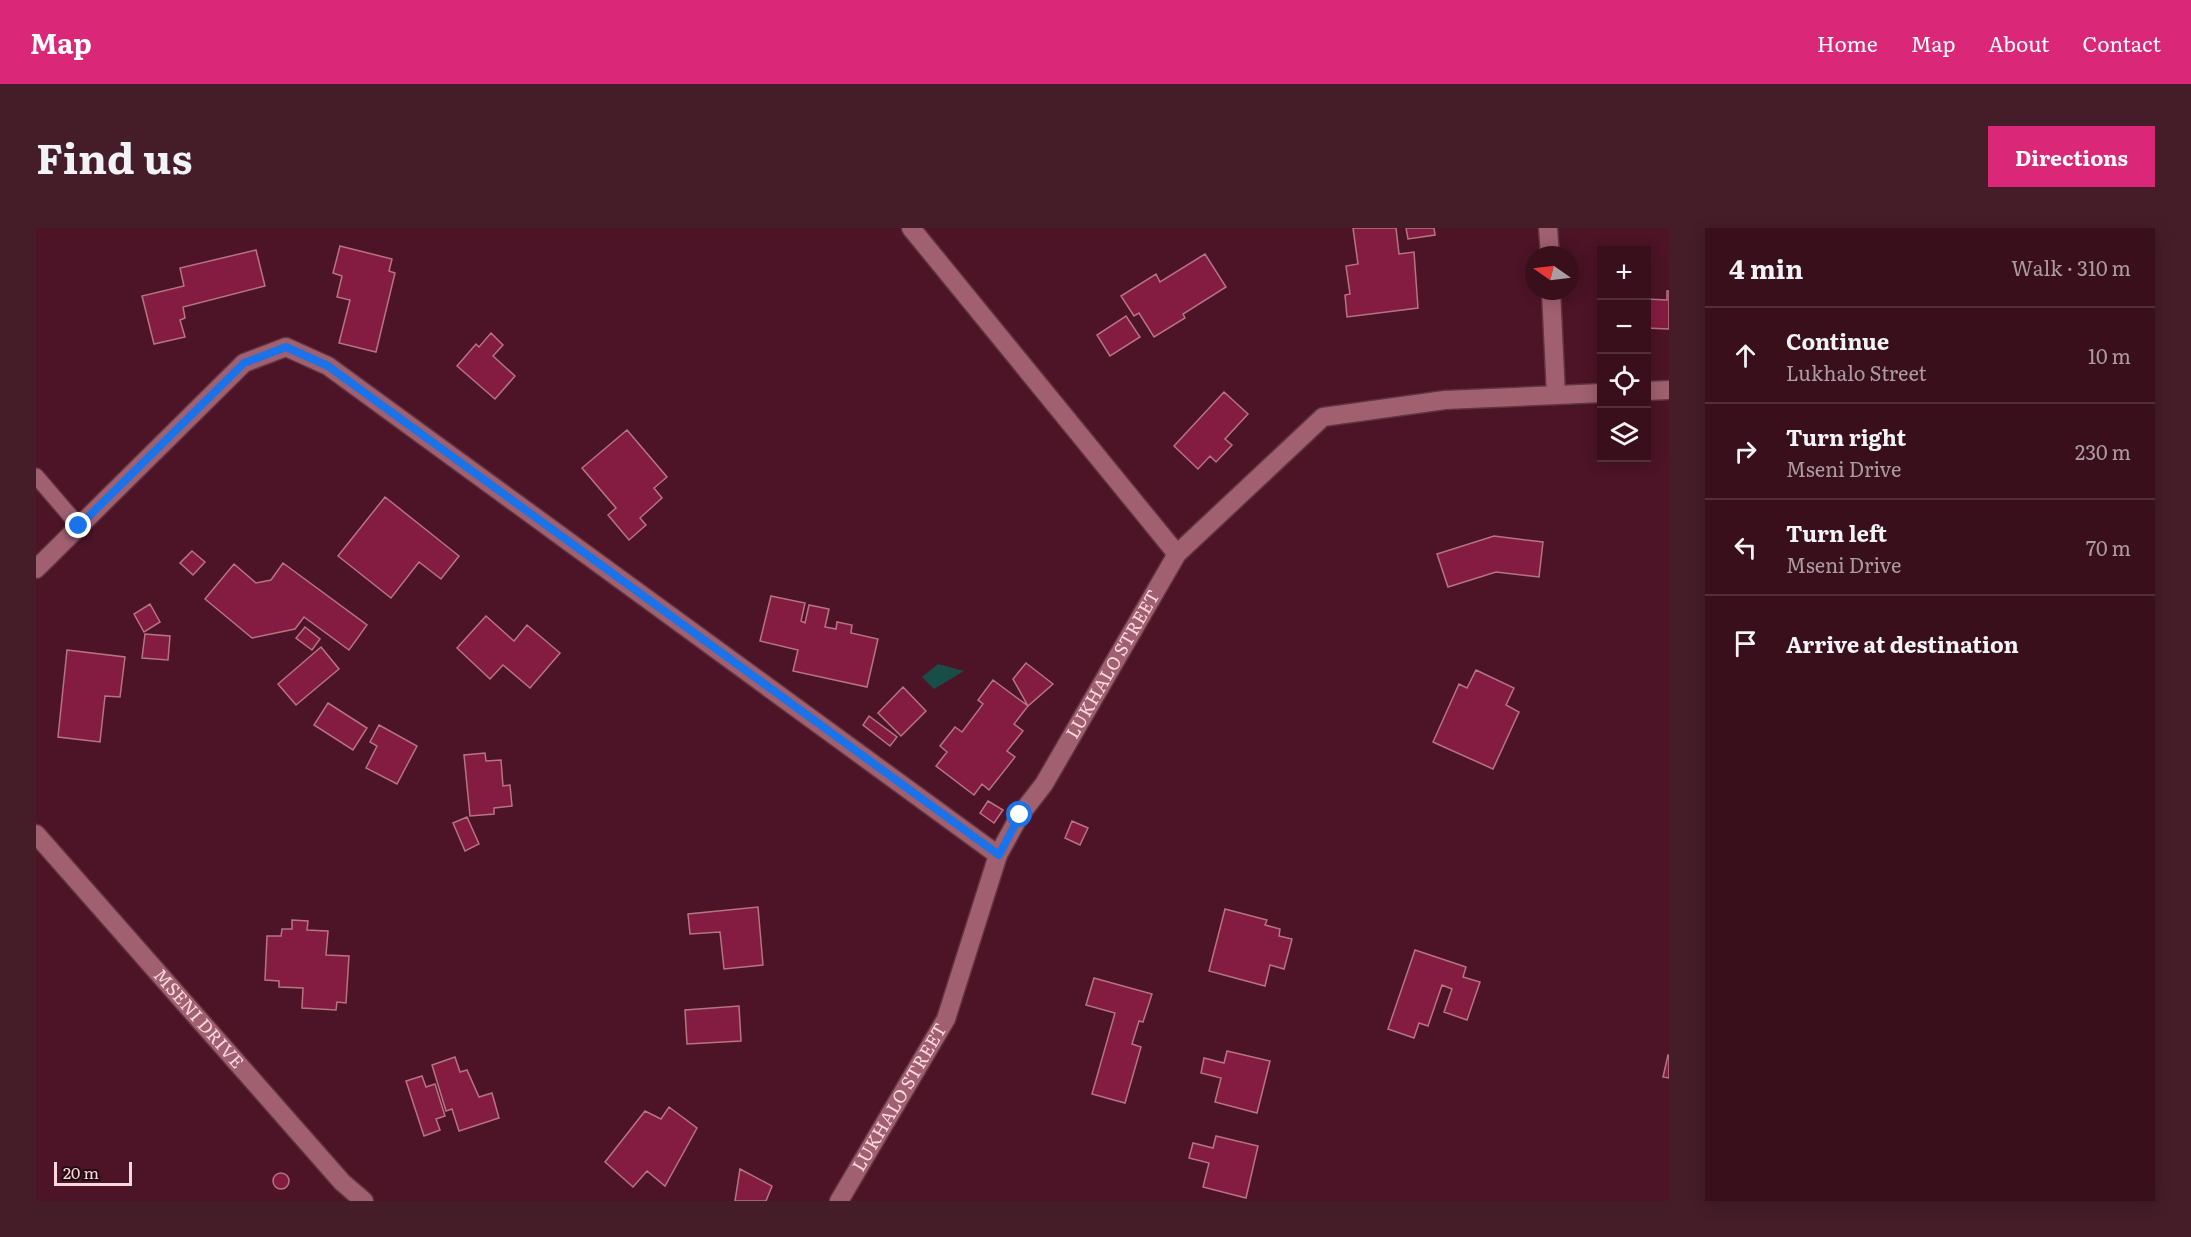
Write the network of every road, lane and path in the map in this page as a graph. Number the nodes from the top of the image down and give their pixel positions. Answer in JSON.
{"nodes":[{"id":1,"x":911,"y":228,"type":"edge"},
{"id":2,"x":1548,"y":228,"type":"edge"},
{"id":3,"x":1549,"y":246,"type":"edge"},
{"id":4,"x":1551,"y":300,"type":"edge"},
{"id":5,"x":1669,"y":390,"type":"edge"},
{"id":6,"x":1651,"y":391,"type":"edge"},
{"id":7,"x":1597,"y":393,"type":"edge"},
{"id":8,"x":1556,"y":395,"type":"junction"},
{"id":9,"x":36,"y":476,"type":"edge"},
{"id":10,"x":79,"y":526,"type":"junction"},
{"id":11,"x":1177,"y":554,"type":"junction"},
{"id":12,"x":36,"y":569,"type":"edge"},
{"id":13,"x":36,"y":834,"type":"edge"},
{"id":14,"x":999,"y":855,"type":"junction"},
{"id":15,"x":364,"y":1201,"type":"edge"},
{"id":16,"x":839,"y":1201,"type":"edge"}],
"edges":[{"from":1,"to":11,"type":"street"},
{"from":2,"to":3,"type":"street"},
{"from":4,"to":8,"type":"street"},
{"from":5,"to":6,"type":"street"},
{"from":7,"to":8,"type":"street","name":"LUKHALO STREET"},
{"from":8,"to":11,"type":"street","name":"LUKHALO STREET"},
{"from":9,"to":10,"type":"lane"},
{"from":10,"to":12,"type":"street"},
{"from":10,"to":14,"type":"street"},
{"from":11,"to":14,"type":"street","name":"LUKHALO STREET"},
{"from":13,"to":15,"type":"street","name":"MSENI DRIVE"},
{"from":14,"to":16,"type":"street","name":"LUKHALO STREET"}]}
